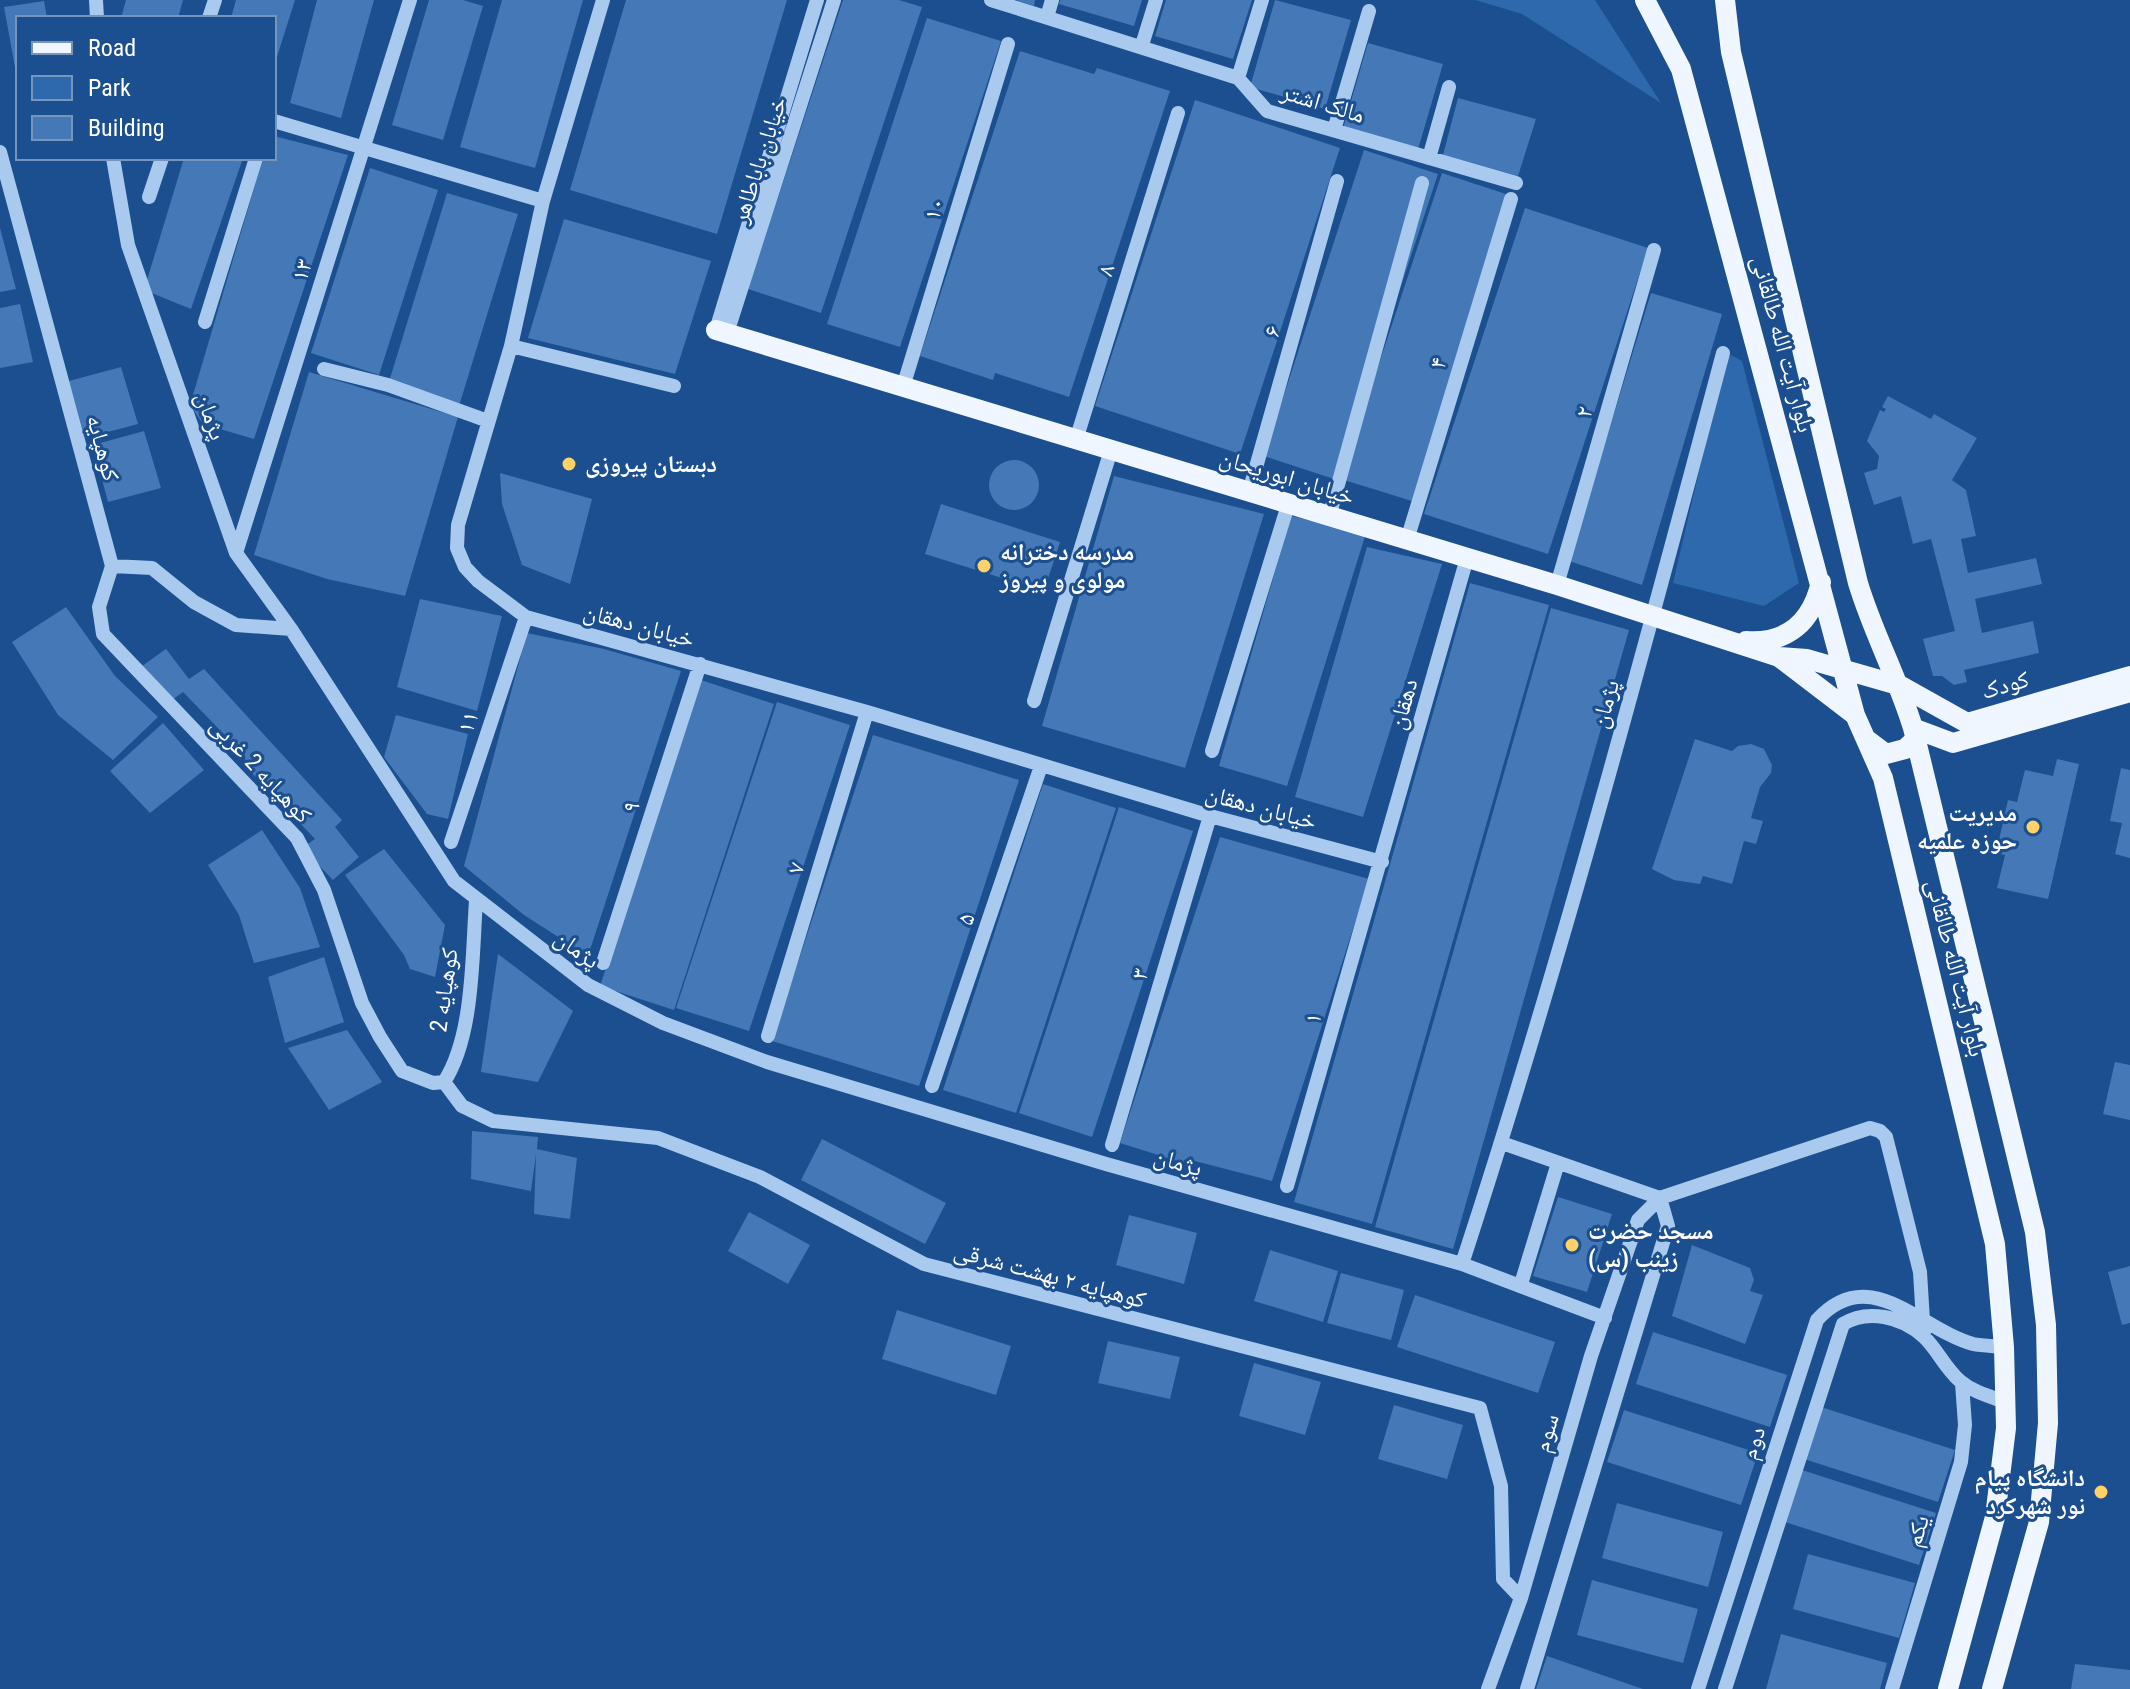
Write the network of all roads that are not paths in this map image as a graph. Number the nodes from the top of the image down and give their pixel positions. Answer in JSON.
{"nodes":[{"id":1,"x":410,"y":0,"type":"edge"},
{"id":2,"x":603,"y":0,"type":"edge"},
{"id":3,"x":817,"y":0,"type":"edge"},
{"id":4,"x":834,"y":0,"type":"edge"},
{"id":5,"x":991,"y":0,"type":"edge"},
{"id":6,"x":1052,"y":0,"type":"edge"},
{"id":7,"x":1156,"y":0,"type":"edge"},
{"id":8,"x":1262,"y":0,"type":"edge"},
{"id":9,"x":1645,"y":0,"type":"edge"},
{"id":10,"x":1725,"y":0,"type":"edge"},
{"id":11,"x":1369,"y":11,"type":"dead end"},
{"id":12,"x":1047,"y":17,"type":"junction"},
{"id":13,"x":1008,"y":44,"type":"dead end"},
{"id":14,"x":1142,"y":45,"type":"junction"},
{"id":15,"x":1238,"y":78,"type":"junction"},
{"id":16,"x":1449,"y":87,"type":"dead end"},
{"id":17,"x":1178,"y":113,"type":"dead end"},
{"id":18,"x":276,"y":122,"type":"edge"},
{"id":19,"x":1334,"y":130,"type":"junction"},
{"id":20,"x":364,"y":147,"type":"junction"},
{"id":21,"x":0,"y":152,"type":"edge"},
{"id":22,"x":1429,"y":158,"type":"junction"},
{"id":23,"x":113,"y":160,"type":"edge"},
{"id":24,"x":161,"y":160,"type":"edge"},
{"id":25,"x":255,"y":160,"type":"edge"},
{"id":26,"x":1337,"y":181,"type":"dead end"},
{"id":27,"x":1422,"y":183,"type":"dead end"},
{"id":28,"x":1516,"y":183,"type":"dead end"},
{"id":29,"x":149,"y":197,"type":"dead end"},
{"id":30,"x":1511,"y":199,"type":"dead end"},
{"id":31,"x":543,"y":201,"type":"junction"},
{"id":32,"x":1654,"y":250,"type":"dead end"},
{"id":33,"x":205,"y":322,"type":"dead end"},
{"id":34,"x":721,"y":331,"type":"junction"},
{"id":35,"x":511,"y":346,"type":"junction"},
{"id":36,"x":1723,"y":353,"type":"dead end"},
{"id":37,"x":324,"y":369,"type":"dead end"},
{"id":38,"x":674,"y":386,"type":"dead end"},
{"id":39,"x":903,"y":387,"type":"junction"},
{"id":40,"x":488,"y":421,"type":"junction"},
{"id":41,"x":1076,"y":440,"type":"junction"},
{"id":42,"x":1111,"y":450,"type":"junction"},
{"id":43,"x":1249,"y":492,"type":"junction"},
{"id":44,"x":1288,"y":505,"type":"junction"},
{"id":45,"x":1329,"y":517,"type":"junction"},
{"id":46,"x":1407,"y":540,"type":"junction"},
{"id":47,"x":236,"y":553,"type":"junction"},
{"id":48,"x":1467,"y":558,"type":"junction"},
{"id":49,"x":112,"y":566,"type":"junction"},
{"id":50,"x":1821,"y":582,"type":"junction"},
{"id":51,"x":1557,"y":585,"type":"junction"},
{"id":52,"x":1653,"y":616,"type":"junction"},
{"id":53,"x":526,"y":617,"type":"junction"},
{"id":54,"x":291,"y":629,"type":"junction"},
{"id":55,"x":1733,"y":640,"type":"junction"},
{"id":56,"x":1779,"y":657,"type":"junction"},
{"id":57,"x":700,"y":664,"type":"junction"},
{"id":58,"x":1845,"y":670,"type":"junction"},
{"id":59,"x":2130,"y":676,"type":"edge"},
{"id":60,"x":1901,"y":686,"type":"junction"},
{"id":61,"x":2130,"y":692,"type":"edge"},
{"id":62,"x":1034,"y":701,"type":"dead end"},
{"id":63,"x":867,"y":712,"type":"junction"},
{"id":64,"x":1855,"y":715,"type":"junction"},
{"id":65,"x":1915,"y":734,"type":"junction"},
{"id":66,"x":1866,"y":739,"type":"junction"},
{"id":67,"x":1212,"y":751,"type":"dead end"},
{"id":68,"x":1041,"y":766,"type":"junction"},
{"id":69,"x":1210,"y":816,"type":"junction"},
{"id":70,"x":451,"y":842,"type":"dead end"},
{"id":71,"x":1382,"y":862,"type":"junction"},
{"id":72,"x":476,"y":901,"type":"junction"},
{"id":73,"x":603,"y":963,"type":"dead end"},
{"id":74,"x":768,"y":1036,"type":"dead end"},
{"id":75,"x":444,"y":1082,"type":"junction"},
{"id":76,"x":932,"y":1086,"type":"dead end"},
{"id":77,"x":1502,"y":1143,"type":"junction"},
{"id":78,"x":1112,"y":1145,"type":"dead end"},
{"id":79,"x":1558,"y":1163,"type":"junction"},
{"id":80,"x":1287,"y":1186,"type":"dead end"},
{"id":81,"x":1660,"y":1198,"type":"junction"},
{"id":82,"x":1462,"y":1264,"type":"junction"},
{"id":83,"x":1521,"y":1284,"type":"junction"},
{"id":84,"x":1828,"y":1309,"type":"junction"},
{"id":85,"x":1920,"y":1315,"type":"junction"},
{"id":86,"x":1605,"y":1318,"type":"junction"},
{"id":87,"x":1843,"y":1324,"type":"junction"},
{"id":88,"x":1924,"y":1337,"type":"junction"},
{"id":89,"x":2004,"y":1347,"type":"junction"},
{"id":90,"x":1962,"y":1383,"type":"junction"},
{"id":91,"x":2005,"y":1402,"type":"junction"},
{"id":92,"x":1521,"y":1598,"type":"junction"},
{"id":93,"x":1488,"y":1689,"type":"edge"},
{"id":94,"x":1527,"y":1689,"type":"edge"},
{"id":95,"x":1698,"y":1689,"type":"edge"},
{"id":96,"x":1725,"y":1689,"type":"edge"},
{"id":97,"x":1892,"y":1689,"type":"edge"},
{"id":98,"x":1948,"y":1689,"type":"edge"},
{"id":99,"x":1992,"y":1689,"type":"edge"}],
"edges":[{"from":1,"to":20,"type":"street","name":"۱۳"},
{"from":2,"to":31,"type":"street","name":"خیابان دهقان"},
{"from":3,"to":34,"type":"street","name":"خیابان باباطاهر"},
{"from":4,"to":34,"type":"street","name":"خیابان باباطاهر"},
{"from":5,"to":12,"type":"street","name":"مالک اشتر"},
{"from":6,"to":12,"type":"street"},
{"from":7,"to":14,"type":"street"},
{"from":8,"to":15,"type":"street"},
{"from":9,"to":50,"type":"main road","name":"بلوار آیت الله طالقانی"},
{"from":10,"to":60,"type":"main road","name":"بلوار آیت الله طالقانی"},
{"from":11,"to":19,"type":"street"},
{"from":12,"to":14,"type":"street","name":"مالک اشتر"},
{"from":13,"to":39,"type":"street","name":"۱۰"},
{"from":14,"to":15,"type":"street","name":"مالک اشتر"},
{"from":15,"to":19,"type":"street","name":"مالک اشتر"},
{"from":16,"to":22,"type":"street"},
{"from":17,"to":41,"type":"street","name":"۸"},
{"from":18,"to":20,"type":"street"},
{"from":19,"to":22,"type":"street","name":"مالک اشتر"},
{"from":20,"to":31,"type":"street"},
{"from":20,"to":47,"type":"street","name":"۱۳"},
{"from":21,"to":49,"type":"street","name":"کوهپایه"},
{"from":22,"to":28,"type":"street","name":"مالک اشتر"},
{"from":23,"to":47,"type":"street","name":"پژمان"},
{"from":24,"to":29,"type":"street"},
{"from":25,"to":33,"type":"street"},
{"from":26,"to":43,"type":"street","name":"۶"},
{"from":27,"to":45,"type":"street"},
{"from":30,"to":46,"type":"street","name":"۴"},
{"from":31,"to":35,"type":"street","name":"خیابان دهقان"},
{"from":32,"to":51,"type":"street","name":"۲"},
{"from":34,"to":39,"type":"main road","name":"خیابان ابوریحان"},
{"from":35,"to":38,"type":"street"},
{"from":35,"to":40,"type":"street","name":"خیابان دهقان"},
{"from":36,"to":52,"type":"street","name":"پژمان"},
{"from":37,"to":40,"type":"street"},
{"from":39,"to":41,"type":"main road","name":"خیابان ابوریحان"},
{"from":40,"to":53,"type":"street","name":"خیابان دهقان"},
{"from":41,"to":42,"type":"main road","name":"خیابان ابوریحان"},
{"from":42,"to":43,"type":"main road","name":"خیابان ابوریحان"},
{"from":42,"to":62,"type":"street"},
{"from":43,"to":44,"type":"main road","name":"خیابان ابوریحان"},
{"from":44,"to":45,"type":"main road","name":"خیابان ابوریحان"},
{"from":44,"to":67,"type":"street"},
{"from":45,"to":46,"type":"main road","name":"خیابان ابوریحان"},
{"from":46,"to":48,"type":"main road","name":"خیابان ابوریحان"},
{"from":47,"to":54,"type":"street","name":"پژمان"},
{"from":48,"to":51,"type":"main road","name":"خیابان ابوریحان"},
{"from":48,"to":71,"type":"street","name":"دهقان"},
{"from":49,"to":54,"type":"street"},
{"from":49,"to":75,"type":"street","name":"کوهپایه 2 غربی"},
{"from":50,"to":55,"type":"main road"},
{"from":50,"to":58,"type":"main road","name":"بلوار آیت الله طالقانی"},
{"from":51,"to":52,"type":"main road","name":"خیابان ابوریحان"},
{"from":52,"to":55,"type":"main road","name":"خیابان ابوریحان"},
{"from":52,"to":77,"type":"street","name":"پژمان"},
{"from":53,"to":57,"type":"street","name":"خیابان دهقان"},
{"from":53,"to":70,"type":"street","name":"۱۱"},
{"from":54,"to":72,"type":"street","name":"پژمان"},
{"from":55,"to":56,"type":"main road","name":"خیابان ابوریحان"},
{"from":56,"to":58,"type":"main road","name":"خیابان ابوریحان"},
{"from":56,"to":64,"type":"main road"},
{"from":57,"to":63,"type":"street","name":"خیابان دهقان"},
{"from":57,"to":73,"type":"street","name":"۹"},
{"from":58,"to":60,"type":"main road","name":"کودک"},
{"from":58,"to":64,"type":"main road","name":"بلوار آیت الله طالقانی"},
{"from":59,"to":60,"type":"main road","name":"کودک"},
{"from":60,"to":65,"type":"main road","name":"بلوار آیت الله طالقانی"},
{"from":61,"to":65,"type":"main road","name":"کودک"},
{"from":63,"to":68,"type":"street","name":"خیابان دهقان"},
{"from":63,"to":74,"type":"street","name":"۷"},
{"from":64,"to":66,"type":"main road","name":"بلوار آیت الله طالقانی"},
{"from":65,"to":66,"type":"main road"},
{"from":65,"to":99,"type":"main road","name":"بلوار آیت الله طالقانی"},
{"from":66,"to":89,"type":"main road","name":"بلوار آیت الله طالقانی"},
{"from":68,"to":69,"type":"street","name":"خیابان دهقان"},
{"from":68,"to":76,"type":"street","name":"۵"},
{"from":69,"to":71,"type":"street","name":"خیابان دهقان"},
{"from":69,"to":78,"type":"street","name":"۳"},
{"from":71,"to":80,"type":"street","name":"۱"},
{"from":72,"to":75,"type":"street","name":"کوهپایه 2"},
{"from":72,"to":82,"type":"street","name":"پژمان"},
{"from":75,"to":92,"type":"street","name":"کوهپایه ۲ بهشت شرقی"},
{"from":77,"to":79,"type":"street"},
{"from":77,"to":82,"type":"street","name":"پژمان"},
{"from":79,"to":81,"type":"street"},
{"from":79,"to":83,"type":"street"},
{"from":81,"to":85,"type":"street"},
{"from":81,"to":86,"type":"street","name":"سوم"},
{"from":81,"to":94,"type":"street"},
{"from":82,"to":83,"type":"street","name":"پژمان"},
{"from":83,"to":86,"type":"street","name":"پژمان"},
{"from":84,"to":85,"type":"street"},
{"from":84,"to":87,"type":"street"},
{"from":84,"to":95,"type":"street","name":"دوم"},
{"from":85,"to":88,"type":"street"},
{"from":85,"to":89,"type":"street"},
{"from":86,"to":92,"type":"street","name":"سوم"},
{"from":87,"to":88,"type":"street"},
{"from":87,"to":96,"type":"street","name":"دوم"},
{"from":88,"to":90,"type":"street"},
{"from":89,"to":91,"type":"main road","name":"بلوار آیت الله طالقانی"},
{"from":90,"to":91,"type":"street"},
{"from":90,"to":97,"type":"street","name":"یکم"},
{"from":91,"to":98,"type":"main road","name":"بلوار آیت الله طالقانی"},
{"from":92,"to":93,"type":"street","name":"سوم"}]}
